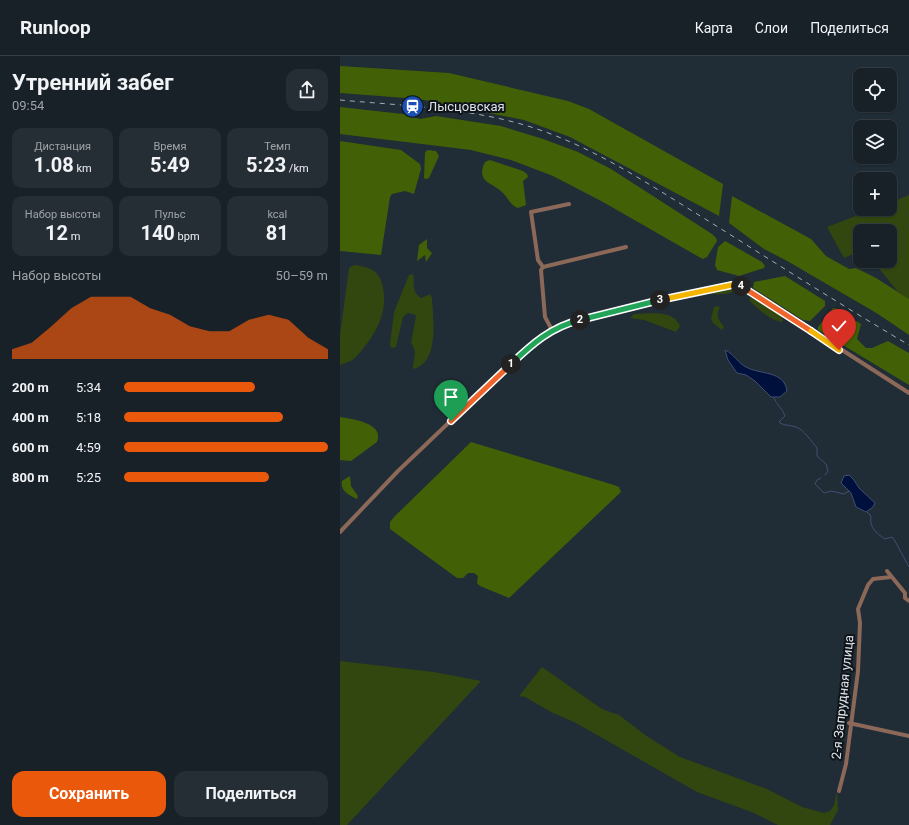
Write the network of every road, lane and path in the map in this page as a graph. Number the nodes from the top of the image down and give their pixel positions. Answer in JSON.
{"nodes":[{"id":1,"x":569,"y":204,"type":"dead end"},
{"id":2,"x":626,"y":247,"type":"dead end"},
{"id":3,"x":542,"y":267,"type":"junction"},
{"id":4,"x":552,"y":330,"type":"junction"},
{"id":5,"x":909,"y":393,"type":"edge"},
{"id":6,"x":340,"y":532,"type":"edge"},
{"id":7,"x":887,"y":571,"type":"dead end"},
{"id":8,"x":891,"y":577,"type":"junction"},
{"id":9,"x":909,"y":601,"type":"edge"},
{"id":10,"x":850,"y":724,"type":"junction"},
{"id":11,"x":909,"y":736,"type":"edge"},
{"id":12,"x":839,"y":791,"type":"dead end"}],
"edges":[{"from":1,"to":3,"type":"street"},
{"from":2,"to":3,"type":"street"},
{"from":3,"to":4,"type":"street"},
{"from":4,"to":5,"type":"street"},
{"from":4,"to":6,"type":"street"},
{"from":7,"to":8,"type":"street"},
{"from":8,"to":9,"type":"street"},
{"from":8,"to":10,"type":"street","name":"2-я Запрудная улица"},
{"from":10,"to":11,"type":"street"},
{"from":10,"to":12,"type":"street","name":"2-я Запрудная улица"}]}
